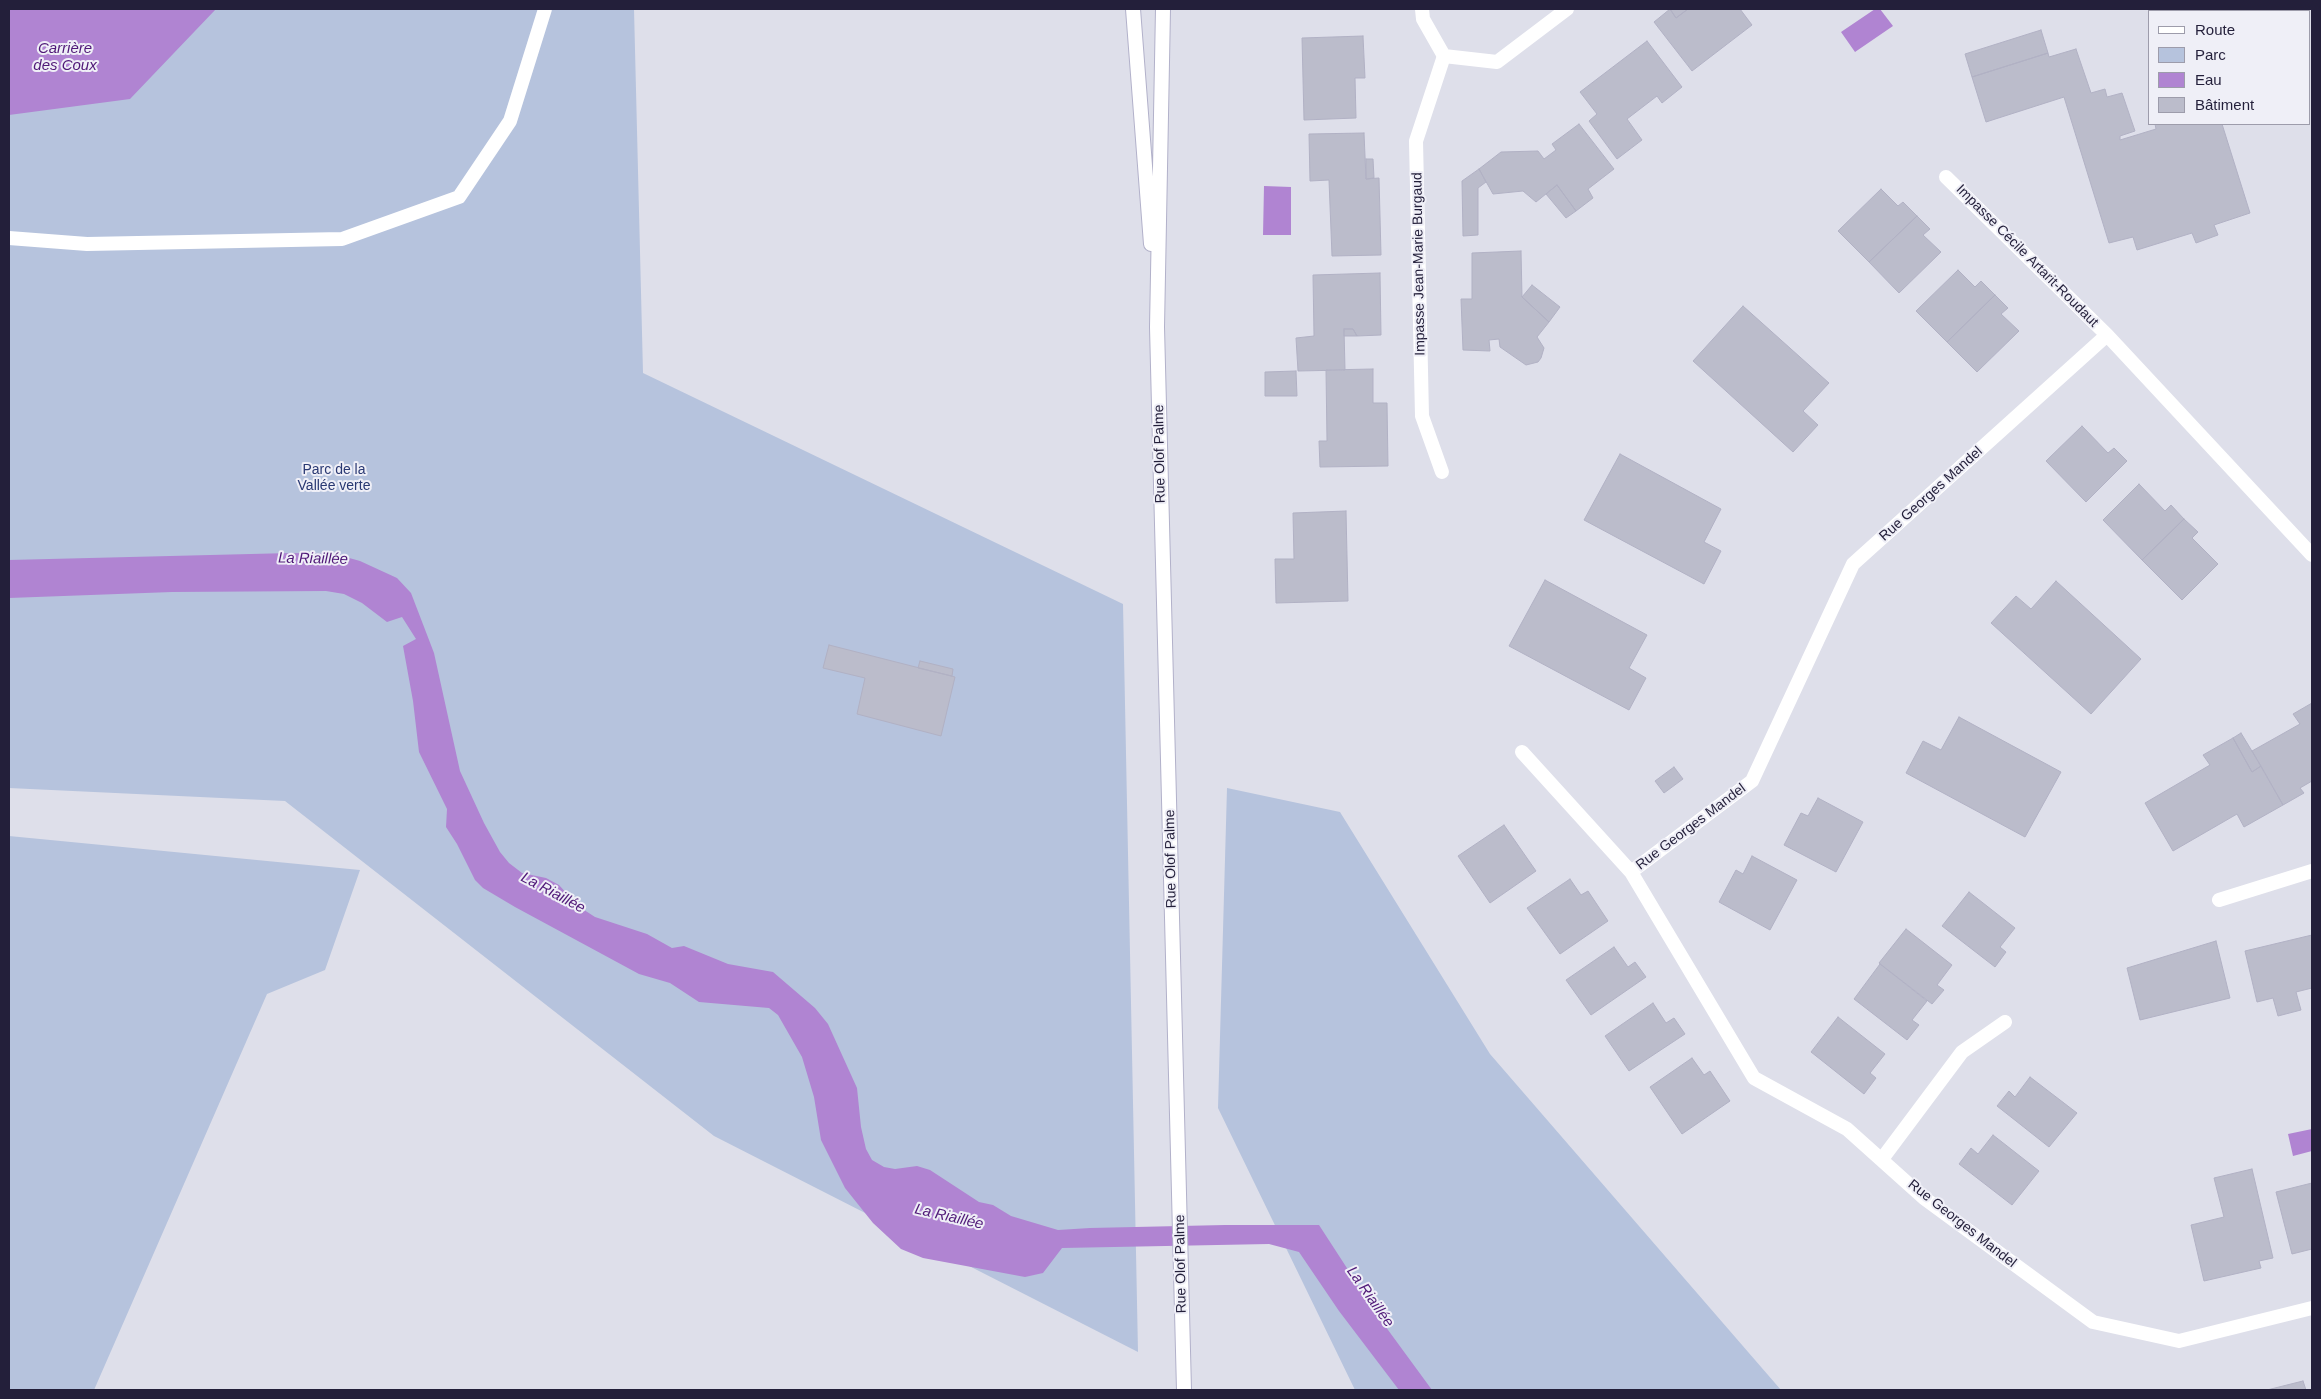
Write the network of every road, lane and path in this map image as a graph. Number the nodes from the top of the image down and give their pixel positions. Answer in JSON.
{"nodes":[{"id":1,"x":545,"y":9,"type":"edge"},
{"id":2,"x":1133,"y":9,"type":"edge"},
{"id":3,"x":1163,"y":9,"type":"edge"},
{"id":4,"x":1422,"y":9,"type":"edge"},
{"id":5,"x":1567,"y":9,"type":"edge"},
{"id":6,"x":1444,"y":56,"type":"junction"},
{"id":7,"x":1946,"y":177,"type":"dead end"},
{"id":8,"x":9,"y":238,"type":"edge"},
{"id":9,"x":1157,"y":327,"type":"junction"},
{"id":10,"x":2107,"y":335,"type":"junction"},
{"id":11,"x":1442,"y":472,"type":"dead end"},
{"id":12,"x":2312,"y":556,"type":"edge"},
{"id":13,"x":1522,"y":752,"type":"dead end"},
{"id":14,"x":2312,"y":871,"type":"edge"},
{"id":15,"x":1631,"y":872,"type":"junction"},
{"id":16,"x":2219,"y":900,"type":"dead end"},
{"id":17,"x":2005,"y":1022,"type":"dead end"},
{"id":18,"x":1882,"y":1159,"type":"junction"},
{"id":19,"x":2312,"y":1308,"type":"edge"},
{"id":20,"x":1184,"y":1390,"type":"edge"}],
"edges":[{"from":1,"to":8,"type":"street"},
{"from":2,"to":9,"type":"street","name":"Rue Olof Palme"},
{"from":3,"to":9,"type":"street","name":"Rue Olof Palme"},
{"from":4,"to":6,"type":"street"},
{"from":5,"to":6,"type":"street"},
{"from":6,"to":11,"type":"street","name":"Impasse Jean-Marie Burgaud"},
{"from":7,"to":10,"type":"street","name":"Impasse Cécile Artarit-Roudaut"},
{"from":9,"to":20,"type":"street","name":"Rue Olof Palme"},
{"from":10,"to":12,"type":"street"},
{"from":10,"to":15,"type":"street","name":"Rue Georges Mandel"},
{"from":13,"to":15,"type":"street"},
{"from":14,"to":16,"type":"street"},
{"from":15,"to":18,"type":"street","name":"Rue Georges Mandel"},
{"from":17,"to":18,"type":"street"},
{"from":18,"to":19,"type":"street","name":"Rue Georges Mandel"}]}
